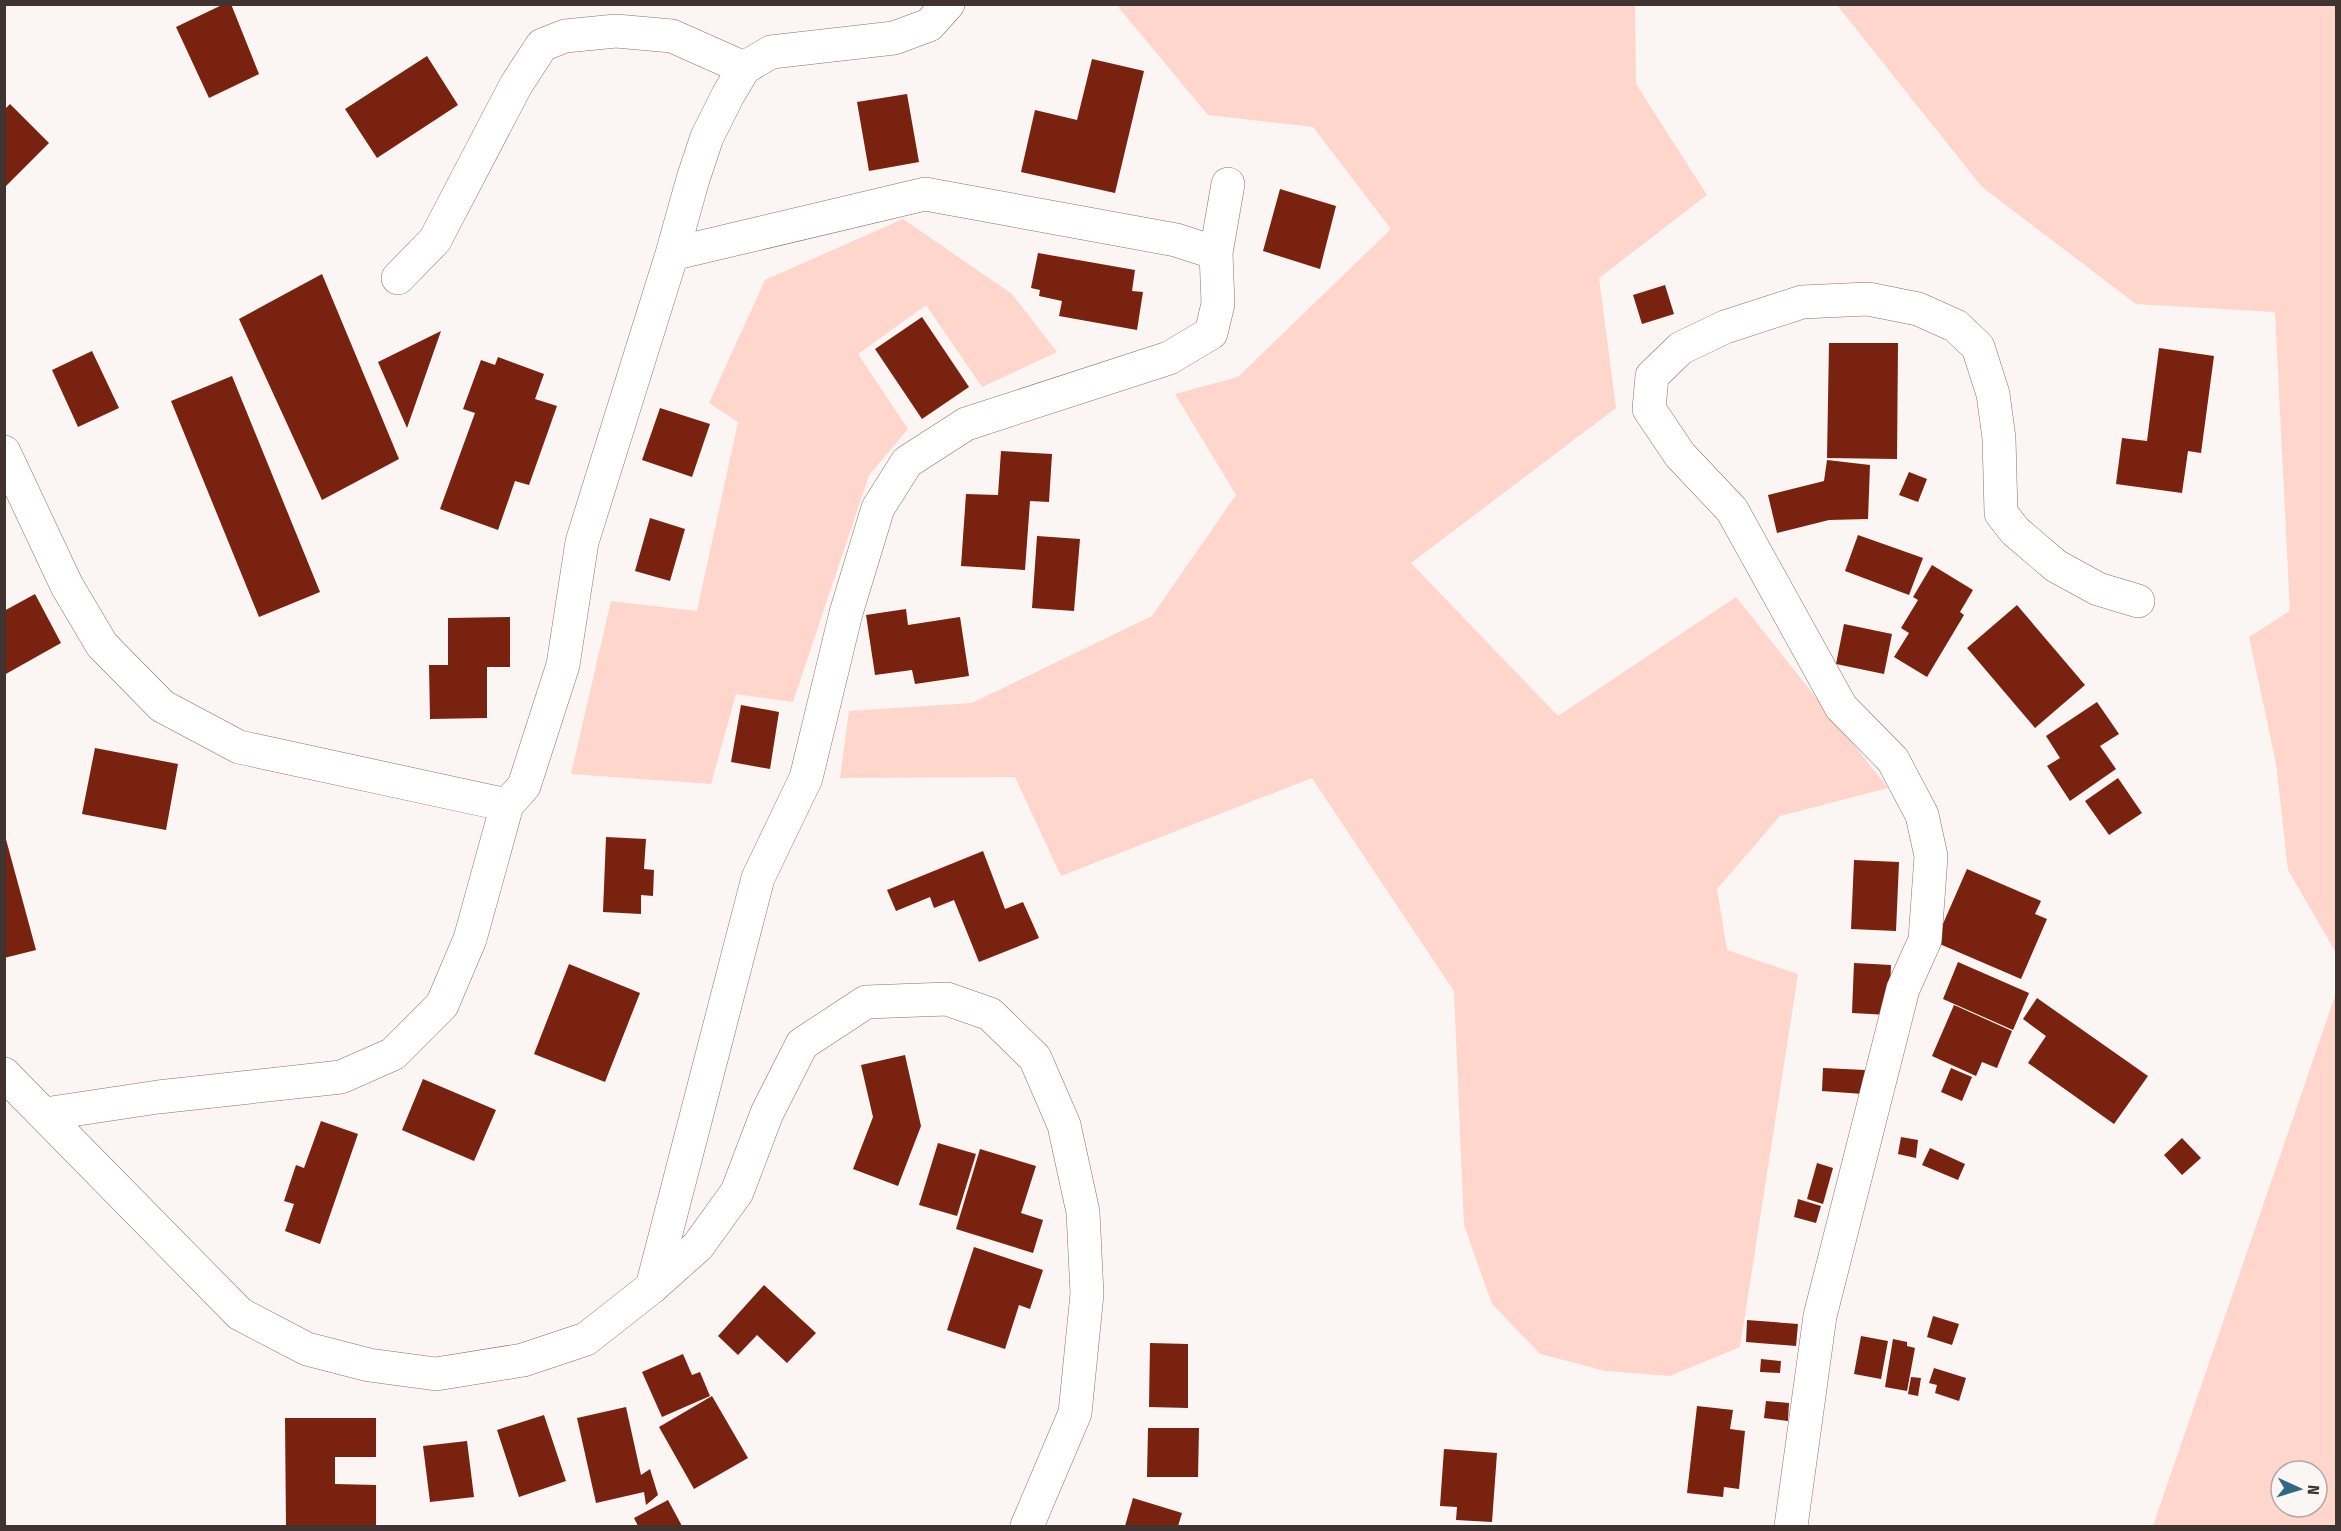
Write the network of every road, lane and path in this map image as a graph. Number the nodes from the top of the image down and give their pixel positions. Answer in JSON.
{"nodes":[{"id":1,"x":948,"y":4,"type":"edge"},
{"id":2,"x":744,"y":68,"type":"junction"},
{"id":3,"x":1228,"y":184,"type":"dead end"},
{"id":4,"x":1216,"y":253,"type":"junction"},
{"id":5,"x":672,"y":254,"type":"junction"},
{"id":6,"x":398,"y":278,"type":"dead end"},
{"id":7,"x":4,"y":452,"type":"edge"},
{"id":8,"x":2138,"y":601,"type":"dead end"},
{"id":9,"x":507,"y":805,"type":"junction"},
{"id":10,"x":4,"y":1074,"type":"edge"},
{"id":11,"x":45,"y":1114,"type":"junction"},
{"id":12,"x":652,"y":1287,"type":"junction"},
{"id":13,"x":1027,"y":1527,"type":"edge"},
{"id":14,"x":1791,"y":1527,"type":"edge"}],
"edges":[{"from":1,"to":2,"type":"street"},
{"from":2,"to":5,"type":"street"},
{"from":2,"to":6,"type":"street"},
{"from":3,"to":4,"type":"street"},
{"from":4,"to":5,"type":"street"},
{"from":4,"to":12,"type":"street"},
{"from":5,"to":9,"type":"street"},
{"from":7,"to":9,"type":"street"},
{"from":8,"to":14,"type":"street"},
{"from":9,"to":11,"type":"street"},
{"from":10,"to":11,"type":"street"},
{"from":11,"to":12,"type":"street"},
{"from":12,"to":13,"type":"street"}]}
